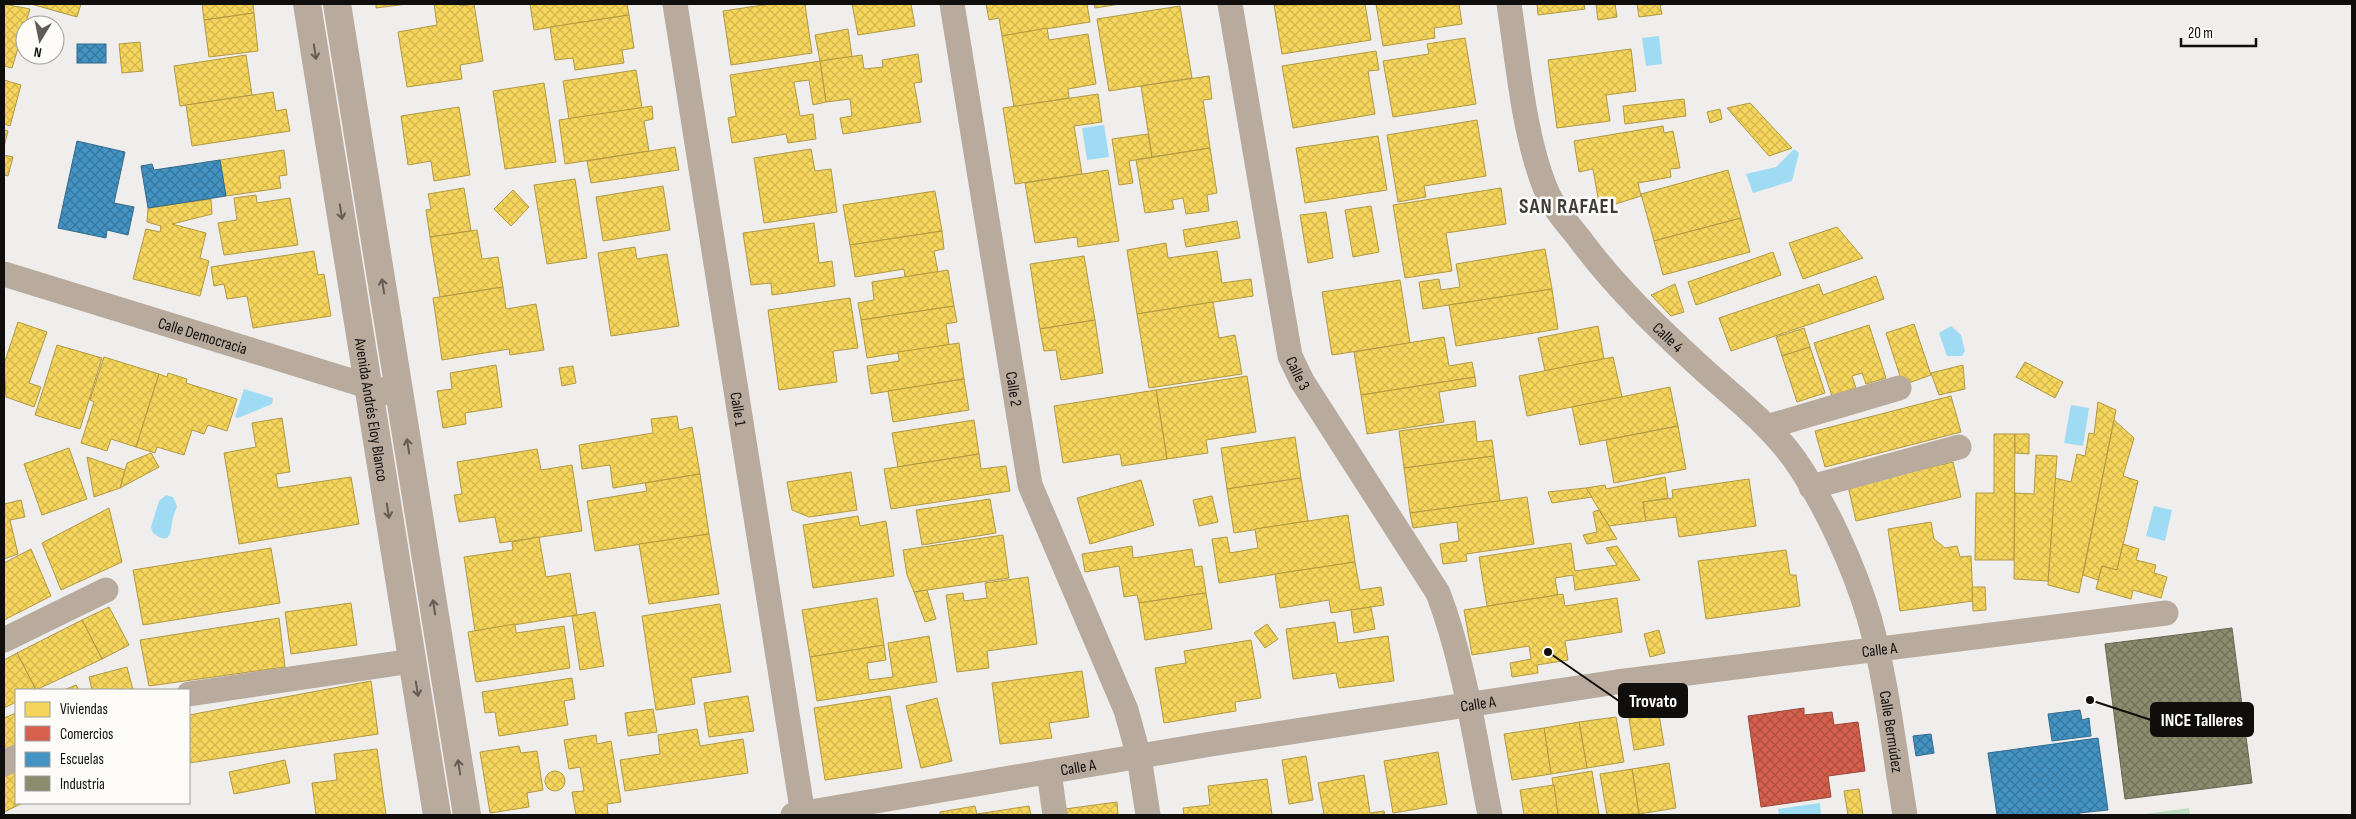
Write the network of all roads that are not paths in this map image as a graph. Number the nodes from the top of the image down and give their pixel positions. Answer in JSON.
{"nodes":[{"id":1,"x":307,"y":4,"type":"edge"},
{"id":2,"x":338,"y":4,"type":"edge"},
{"id":3,"x":675,"y":4,"type":"edge"},
{"id":4,"x":952,"y":4,"type":"edge"},
{"id":5,"x":1230,"y":4,"type":"edge"},
{"id":6,"x":1509,"y":4,"type":"edge"},
{"id":7,"x":4,"y":274,"type":"edge"},
{"id":8,"x":368,"y":386,"type":"junction"},
{"id":9,"x":1899,"y":388,"type":"dead end"},
{"id":10,"x":400,"y":396,"type":"junction"},
{"id":11,"x":1767,"y":427,"type":"junction"},
{"id":12,"x":1959,"y":447,"type":"dead end"},
{"id":13,"x":1811,"y":487,"type":"junction"},
{"id":14,"x":106,"y":590,"type":"dead end"},
{"id":15,"x":2166,"y":613,"type":"dead end"},
{"id":16,"x":4,"y":640,"type":"edge"},
{"id":17,"x":1876,"y":649,"type":"junction"},
{"id":18,"x":412,"y":661,"type":"junction"},
{"id":19,"x":190,"y":694,"type":"edge"},
{"id":20,"x":1469,"y":705,"type":"junction"},
{"id":21,"x":1139,"y":757,"type":"junction"},
{"id":22,"x":15,"y":758,"type":"edge"},
{"id":23,"x":4,"y":764,"type":"edge"},
{"id":24,"x":1049,"y":772,"type":"junction"},
{"id":25,"x":899,"y":807,"type":"edge"},
{"id":26,"x":437,"y":815,"type":"edge"},
{"id":27,"x":467,"y":815,"type":"edge"},
{"id":28,"x":800,"y":815,"type":"edge"},
{"id":29,"x":1055,"y":815,"type":"edge"},
{"id":30,"x":1148,"y":815,"type":"edge"},
{"id":31,"x":1490,"y":815,"type":"edge"},
{"id":32,"x":1905,"y":815,"type":"edge"}],
"edges":[{"from":1,"to":8,"type":"street","name":"Avenida Andrés Eloy Blanco","one_way":true},
{"from":10,"to":2,"type":"street","name":"Avenida Andrés Eloy Blanco","one_way":true},
{"from":3,"to":28,"type":"street","name":"Calle 1"},
{"from":4,"to":21,"type":"street","name":"Calle 2"},
{"from":5,"to":20,"type":"street","name":"Calle 3"},
{"from":6,"to":11,"type":"street","name":"Calle 4"},
{"from":7,"to":8,"type":"street","name":"Calle Democracia"},
{"from":8,"to":10,"type":"street","name":"Calle Democracia"},
{"from":8,"to":18,"type":"street","name":"Avenida Andrés Eloy Blanco","one_way":true},
{"from":9,"to":11,"type":"street"},
{"from":27,"to":10,"type":"street","name":"Avenida Andrés Eloy Blanco","one_way":true},
{"from":11,"to":13,"type":"street","name":"Calle 4"},
{"from":12,"to":13,"type":"street"},
{"from":13,"to":17,"type":"street","name":"Calle 4"},
{"from":14,"to":16,"type":"street"},
{"from":15,"to":17,"type":"street","name":"Calle A"},
{"from":17,"to":20,"type":"street","name":"Calle A"},
{"from":17,"to":32,"type":"street","name":"Calle Bermúdez"},
{"from":18,"to":19,"type":"street"},
{"from":18,"to":26,"type":"street","name":"Avenida Andrés Eloy Blanco","one_way":true},
{"from":20,"to":21,"type":"street","name":"Calle A"},
{"from":20,"to":31,"type":"street","name":"Calle 3"},
{"from":21,"to":24,"type":"street","name":"Calle A"},
{"from":21,"to":30,"type":"street","name":"Calle 2"},
{"from":22,"to":23,"type":"street"},
{"from":24,"to":25,"type":"street","name":"Calle A"},
{"from":24,"to":29,"type":"street"},
{"from":25,"to":28,"type":"street","name":"Calle A"}]}
